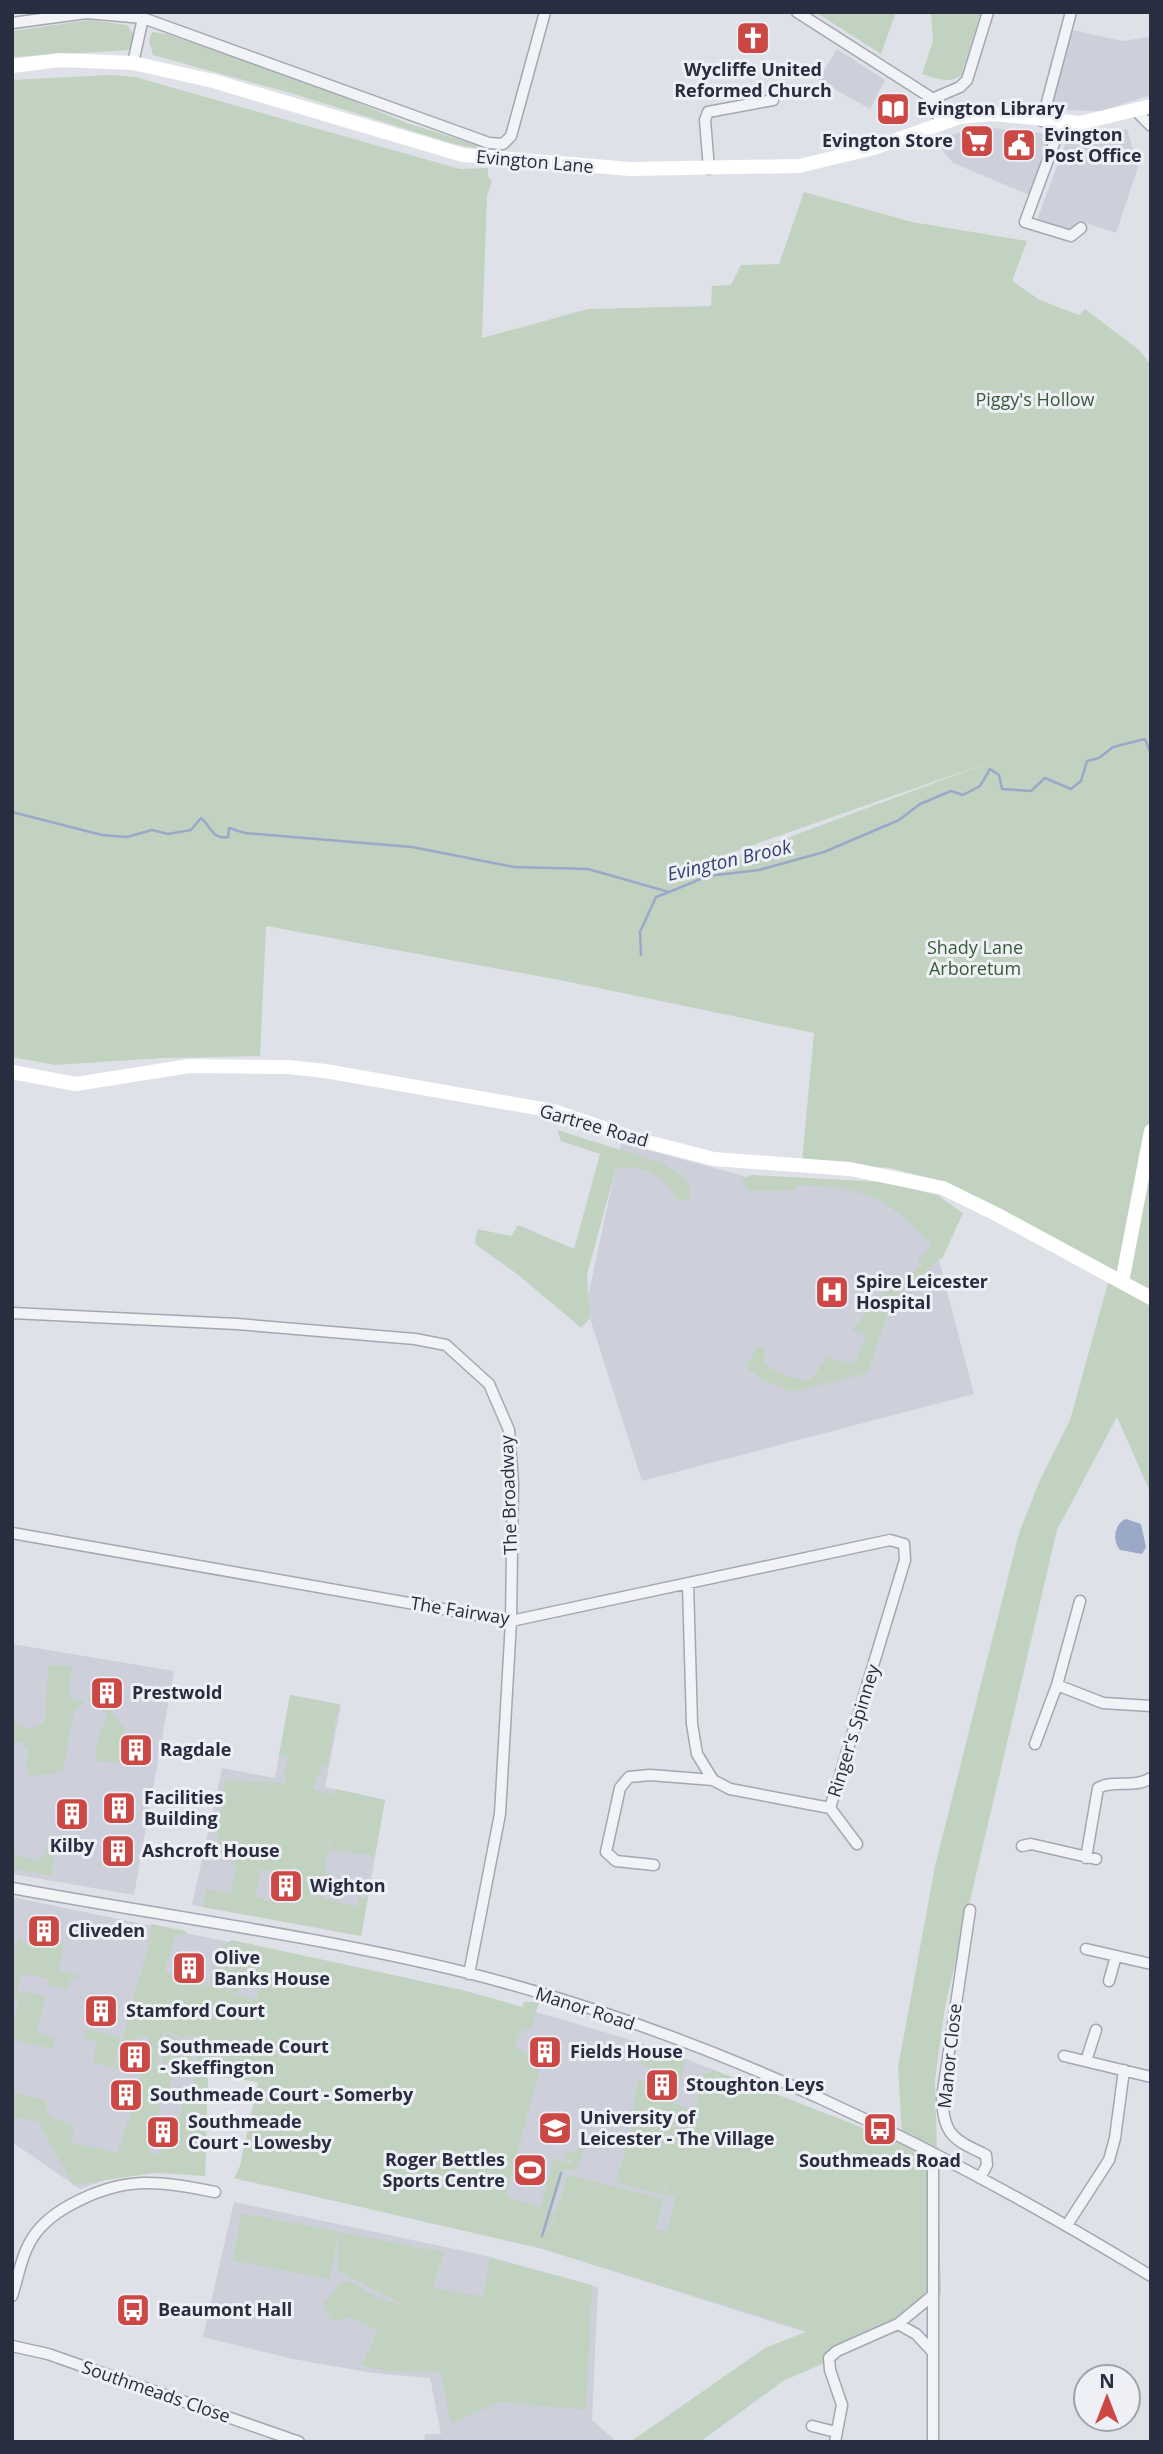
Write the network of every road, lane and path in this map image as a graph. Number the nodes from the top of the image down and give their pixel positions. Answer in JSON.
{"nodes":[{"id":1,"x":545,"y":12,"type":"edge"},
{"id":2,"x":797,"y":12,"type":"edge"},
{"id":3,"x":988,"y":12,"type":"edge"},
{"id":4,"x":1071,"y":12,"type":"edge"},
{"id":5,"x":143,"y":18,"type":"junction"},
{"id":6,"x":12,"y":23,"type":"edge"},
{"id":7,"x":133,"y":63,"type":"junction"},
{"id":8,"x":12,"y":66,"type":"edge"},
{"id":9,"x":772,"y":91,"type":"dead end"},
{"id":10,"x":932,"y":99,"type":"junction"},
{"id":11,"x":1151,"y":106,"type":"edge"},
{"id":12,"x":1136,"y":111,"type":"junction"},
{"id":13,"x":1050,"y":121,"type":"junction"},
{"id":14,"x":942,"y":123,"type":"junction"},
{"id":15,"x":1151,"y":126,"type":"edge"},
{"id":16,"x":709,"y":169,"type":"junction"},
{"id":17,"x":1081,"y":228,"type":"dead end"},
{"id":18,"x":12,"y":1072,"type":"edge"},
{"id":19,"x":1151,"y":1132,"type":"edge"},
{"id":20,"x":1122,"y":1282,"type":"junction"},
{"id":21,"x":1151,"y":1298,"type":"edge"},
{"id":22,"x":12,"y":1313,"type":"edge"},
{"id":23,"x":12,"y":1534,"type":"edge"},
{"id":24,"x":904,"y":1544,"type":"joint"},
{"id":25,"x":688,"y":1584,"type":"junction"},
{"id":26,"x":1080,"y":1601,"type":"dead end"},
{"id":27,"x":510,"y":1621,"type":"junction"},
{"id":28,"x":1057,"y":1685,"type":"junction"},
{"id":29,"x":1151,"y":1706,"type":"edge"},
{"id":30,"x":1035,"y":1744,"type":"dead end"},
{"id":31,"x":1151,"y":1778,"type":"edge"},
{"id":32,"x":713,"y":1780,"type":"junction"},
{"id":33,"x":831,"y":1808,"type":"junction"},
{"id":34,"x":857,"y":1844,"type":"dead end"},
{"id":35,"x":1022,"y":1846,"type":"dead end"},
{"id":36,"x":653,"y":1865,"type":"dead end"},
{"id":37,"x":12,"y":1888,"type":"edge"},
{"id":38,"x":970,"y":1910,"type":"dead end"},
{"id":39,"x":1086,"y":1949,"type":"dead end"},
{"id":40,"x":1116,"y":1956,"type":"junction"},
{"id":41,"x":1151,"y":1964,"type":"edge"},
{"id":42,"x":469,"y":1973,"type":"junction"},
{"id":43,"x":1109,"y":1981,"type":"dead end"},
{"id":44,"x":1096,"y":2030,"type":"dead end"},
{"id":45,"x":1064,"y":2056,"type":"dead end"},
{"id":46,"x":1086,"y":2061,"type":"junction"},
{"id":47,"x":1124,"y":2070,"type":"junction"},
{"id":48,"x":1151,"y":2077,"type":"edge"},
{"id":49,"x":933,"y":2154,"type":"junction"},
{"id":50,"x":981,"y":2178,"type":"junction"},
{"id":51,"x":215,"y":2192,"type":"dead end"},
{"id":52,"x":1067,"y":2225,"type":"junction"},
{"id":53,"x":1151,"y":2276,"type":"edge"},
{"id":54,"x":12,"y":2296,"type":"edge"},
{"id":55,"x":932,"y":2296,"type":"junction"},
{"id":56,"x":898,"y":2324,"type":"junction"},
{"id":57,"x":12,"y":2346,"type":"edge"},
{"id":58,"x":932,"y":2351,"type":"junction"},
{"id":59,"x":812,"y":2426,"type":"dead end"},
{"id":60,"x":836,"y":2437,"type":"edge"},
{"id":61,"x":299,"y":2442,"type":"edge"},
{"id":62,"x":933,"y":2442,"type":"edge"}],
"edges":[{"from":1,"to":5,"type":"street","name":"Evington Lane"},
{"from":2,"to":10,"type":"street"},
{"from":3,"to":10,"type":"street"},
{"from":4,"to":13,"type":"street"},
{"from":5,"to":6,"type":"street","name":"Evington Lane"},
{"from":5,"to":7,"type":"street"},
{"from":7,"to":8,"type":"main road","name":"Evington Lane"},
{"from":7,"to":16,"type":"main road","name":"Evington Lane"},
{"from":9,"to":16,"type":"street"},
{"from":10,"to":14,"type":"street"},
{"from":11,"to":12,"type":"main road","name":"Evington Lane"},
{"from":12,"to":13,"type":"main road","name":"Evington Lane"},
{"from":12,"to":15,"type":"street"},
{"from":13,"to":14,"type":"main road","name":"Evington Lane"},
{"from":13,"to":17,"type":"street"},
{"from":14,"to":16,"type":"main road","name":"Evington Lane"},
{"from":18,"to":20,"type":"main road","name":"Gartree Road"},
{"from":19,"to":20,"type":"main road"},
{"from":20,"to":21,"type":"main road","name":"Gartree Road"},
{"from":22,"to":27,"type":"street","name":"The Broadway"},
{"from":23,"to":27,"type":"street","name":"The Fairway"},
{"from":24,"to":25,"type":"street","name":"The Fairway"},
{"from":24,"to":33,"type":"street","name":"Ringer's Spinney"},
{"from":25,"to":27,"type":"street","name":"The Fairway"},
{"from":25,"to":32,"type":"street"},
{"from":26,"to":28,"type":"street"},
{"from":27,"to":42,"type":"street","name":"The Broadway"},
{"from":28,"to":29,"type":"street"},
{"from":28,"to":30,"type":"street"},
{"from":31,"to":35,"type":"street"},
{"from":32,"to":33,"type":"street","name":"Ringer's Spinney"},
{"from":32,"to":36,"type":"street","name":"Ringer's Spinney"},
{"from":33,"to":34,"type":"street"},
{"from":37,"to":42,"type":"street","name":"Manor Road"},
{"from":38,"to":50,"type":"street","name":"Manor Close"},
{"from":39,"to":40,"type":"street"},
{"from":40,"to":41,"type":"street"},
{"from":40,"to":43,"type":"street"},
{"from":42,"to":49,"type":"street","name":"Manor Road"},
{"from":44,"to":46,"type":"street"},
{"from":45,"to":46,"type":"street"},
{"from":46,"to":47,"type":"street"},
{"from":47,"to":48,"type":"street"},
{"from":47,"to":52,"type":"street"},
{"from":49,"to":50,"type":"street","name":"Manor Road"},
{"from":49,"to":55,"type":"street"},
{"from":50,"to":52,"type":"street","name":"Manor Road"},
{"from":51,"to":54,"type":"street"},
{"from":52,"to":53,"type":"street","name":"Manor Road"},
{"from":55,"to":56,"type":"street"},
{"from":55,"to":58,"type":"street"},
{"from":56,"to":58,"type":"street"},
{"from":56,"to":60,"type":"street"},
{"from":57,"to":61,"type":"street","name":"Southmeads Close"},
{"from":58,"to":62,"type":"street"},
{"from":59,"to":60,"type":"street"}]}
